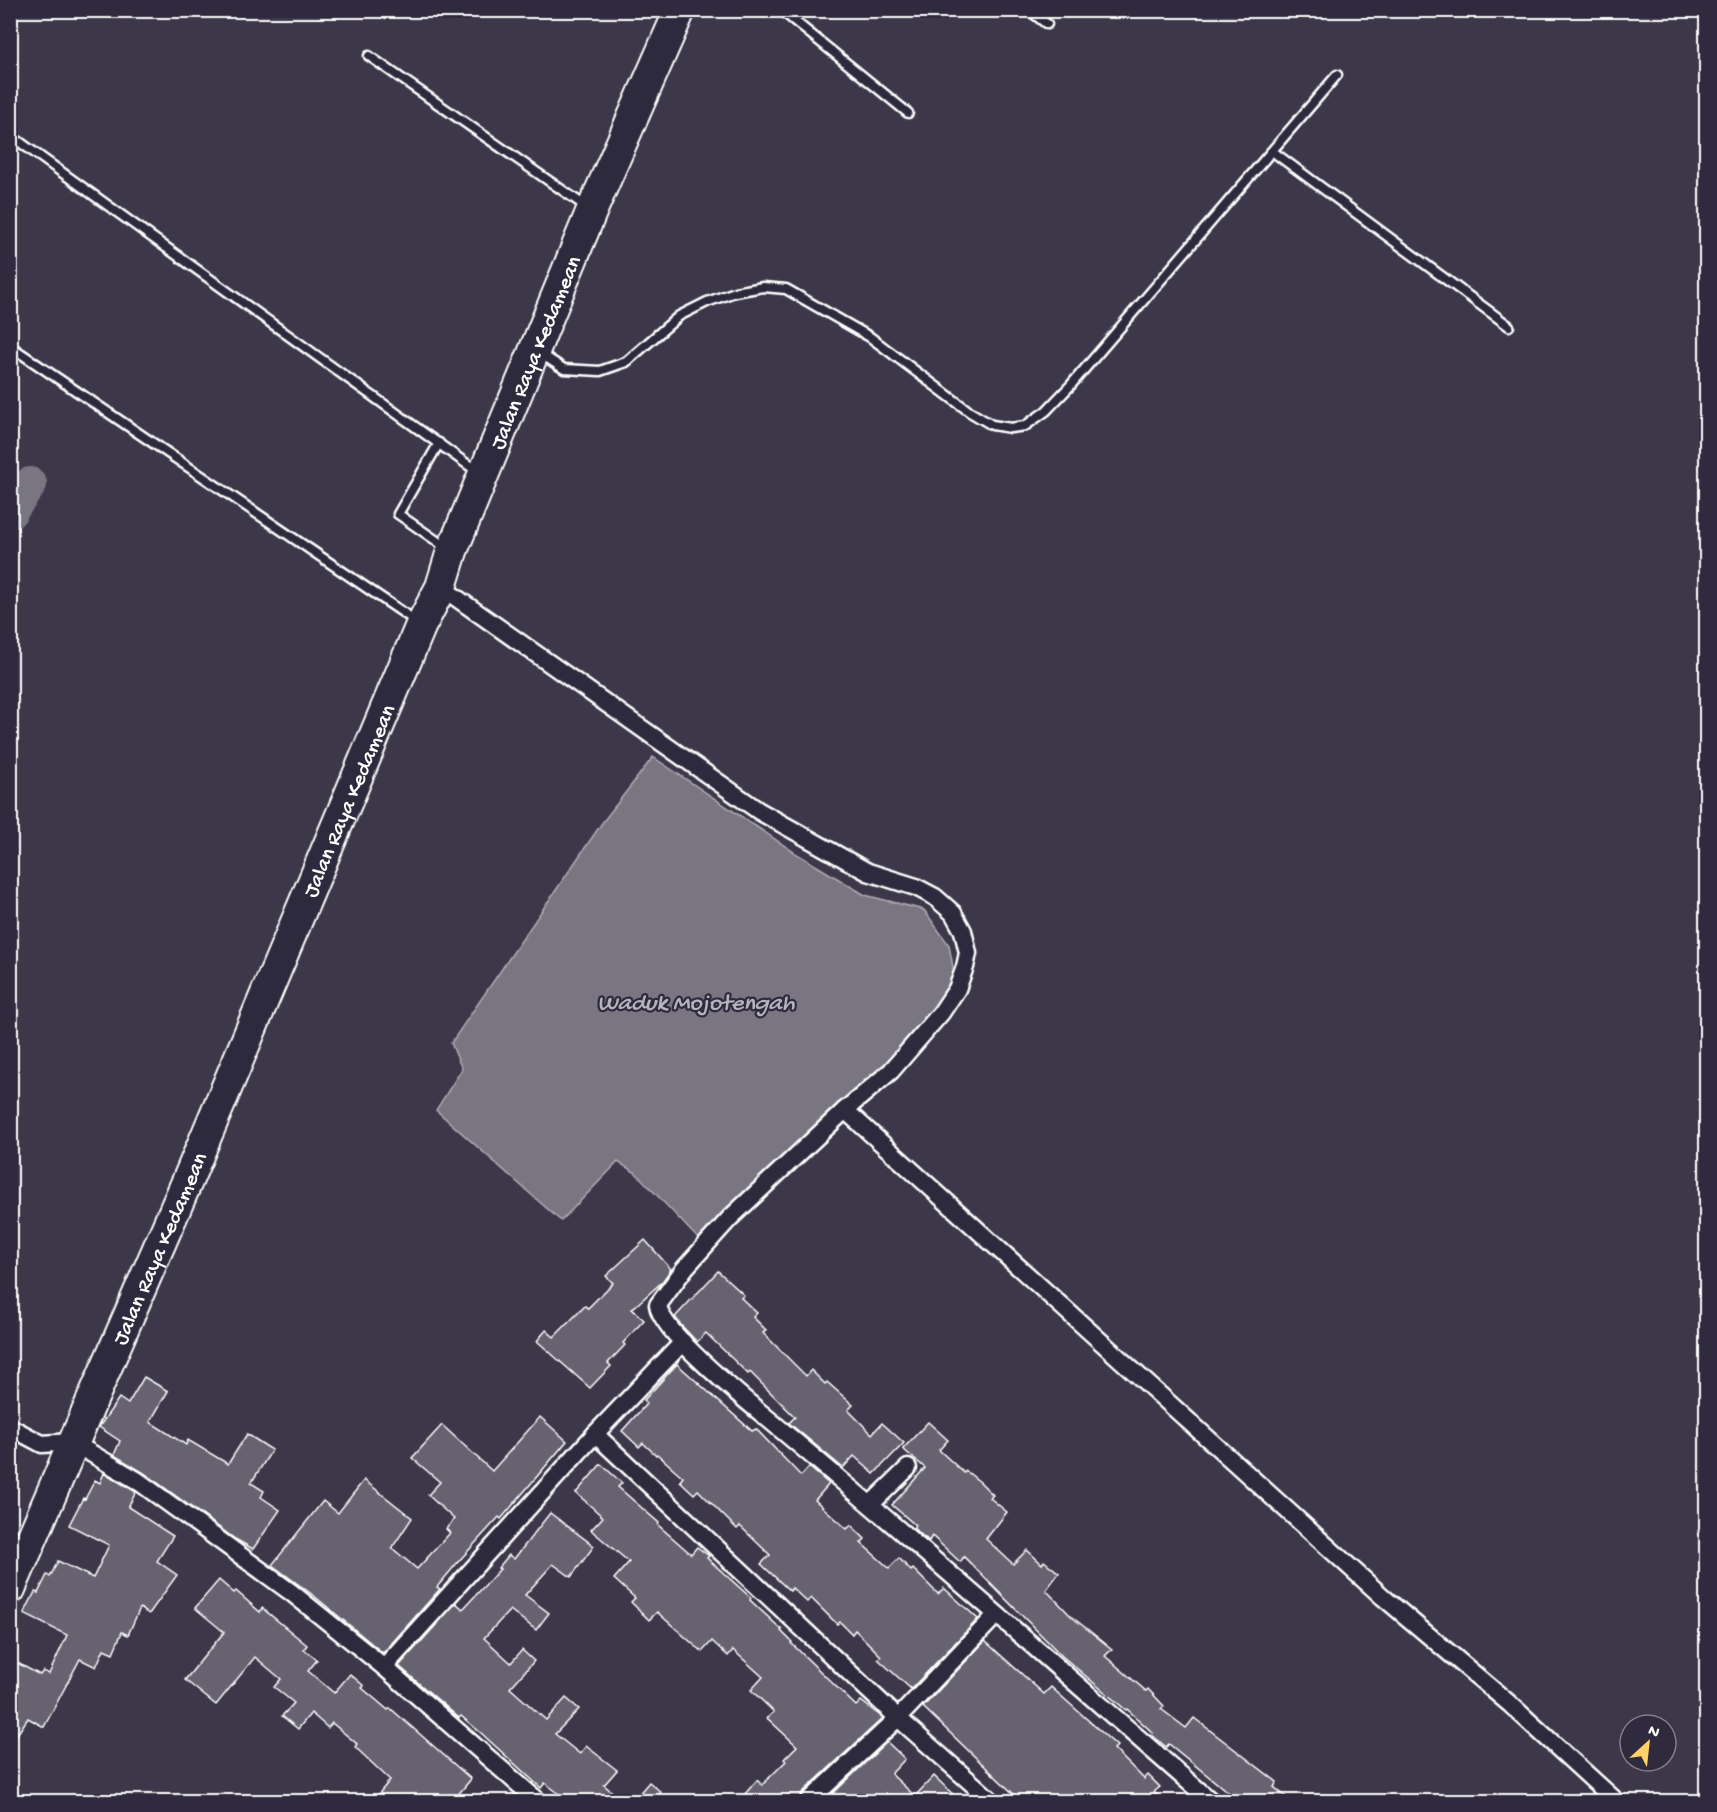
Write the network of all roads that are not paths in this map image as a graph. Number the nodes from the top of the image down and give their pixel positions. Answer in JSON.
{"nodes":[{"id":1,"x":680,"y":10,"type":"edge"},
{"id":2,"x":781,"y":10,"type":"edge"},
{"id":3,"x":1029,"y":10,"type":"edge"},
{"id":4,"x":1047,"y":24,"type":"dead end"},
{"id":5,"x":369,"y":56,"type":"dead end"},
{"id":6,"x":1337,"y":75,"type":"dead end"},
{"id":7,"x":908,"y":113,"type":"dead end"},
{"id":8,"x":10,"y":135,"type":"edge"},
{"id":9,"x":1272,"y":151,"type":"junction"},
{"id":10,"x":592,"y":210,"type":"junction"},
{"id":11,"x":1509,"y":326,"type":"dead end"},
{"id":12,"x":10,"y":346,"type":"edge"},
{"id":13,"x":535,"y":350,"type":"junction"},
{"id":14,"x":439,"y":444,"type":"junction"},
{"id":15,"x":483,"y":476,"type":"junction"},
{"id":16,"x":452,"y":551,"type":"junction"},
{"id":17,"x":441,"y":587,"type":"junction"},
{"id":18,"x":421,"y":625,"type":"junction"},
{"id":19,"x":844,"y":1110,"type":"junction"},
{"id":20,"x":683,"y":1342,"type":"junction"},
{"id":21,"x":10,"y":1427,"type":"edge"},
{"id":22,"x":595,"y":1434,"type":"junction"},
{"id":23,"x":72,"y":1442,"type":"junction"},
{"id":24,"x":908,"y":1468,"type":"dead end"},
{"id":25,"x":871,"y":1504,"type":"junction"},
{"id":26,"x":10,"y":1589,"type":"edge"},
{"id":27,"x":996,"y":1615,"type":"junction"},
{"id":28,"x":384,"y":1667,"type":"junction"},
{"id":29,"x":897,"y":1718,"type":"junction"},
{"id":30,"x":539,"y":1802,"type":"edge"},
{"id":31,"x":808,"y":1802,"type":"edge"},
{"id":32,"x":993,"y":1802,"type":"edge"},
{"id":33,"x":1212,"y":1802,"type":"edge"},
{"id":34,"x":1617,"y":1802,"type":"edge"}],
"edges":[{"from":1,"to":10,"type":"highway","name":"Jalan Raya Kedamean"},
{"from":2,"to":7,"type":"lane"},
{"from":3,"to":4,"type":"lane"},
{"from":5,"to":10,"type":"lane"},
{"from":6,"to":9,"type":"lane"},
{"from":8,"to":14,"type":"lane"},
{"from":9,"to":11,"type":"lane"},
{"from":9,"to":13,"type":"lane"},
{"from":10,"to":13,"type":"highway","name":"Jalan Raya Kedamean"},
{"from":12,"to":18,"type":"lane"},
{"from":13,"to":15,"type":"highway","name":"Jalan Raya Kedamean"},
{"from":14,"to":15,"type":"lane"},
{"from":14,"to":16,"type":"lane"},
{"from":15,"to":16,"type":"highway","name":"Jalan Raya Kedamean"},
{"from":16,"to":17,"type":"highway","name":"Jalan Raya Kedamean"},
{"from":17,"to":18,"type":"highway","name":"Jalan Raya Kedamean"},
{"from":17,"to":19,"type":"street"},
{"from":18,"to":23,"type":"highway","name":"Jalan Raya Kedamean"},
{"from":19,"to":20,"type":"street"},
{"from":19,"to":34,"type":"street"},
{"from":20,"to":22,"type":"street"},
{"from":20,"to":25,"type":"street"},
{"from":21,"to":23,"type":"street"},
{"from":22,"to":28,"type":"street"},
{"from":22,"to":29,"type":"street"},
{"from":23,"to":26,"type":"highway","name":"Jalan Raya Kedamean"},
{"from":23,"to":28,"type":"street"},
{"from":24,"to":25,"type":"street"},
{"from":25,"to":27,"type":"street"},
{"from":27,"to":29,"type":"street"},
{"from":27,"to":33,"type":"street"},
{"from":28,"to":30,"type":"street"},
{"from":29,"to":31,"type":"street"},
{"from":29,"to":32,"type":"street"}]}
